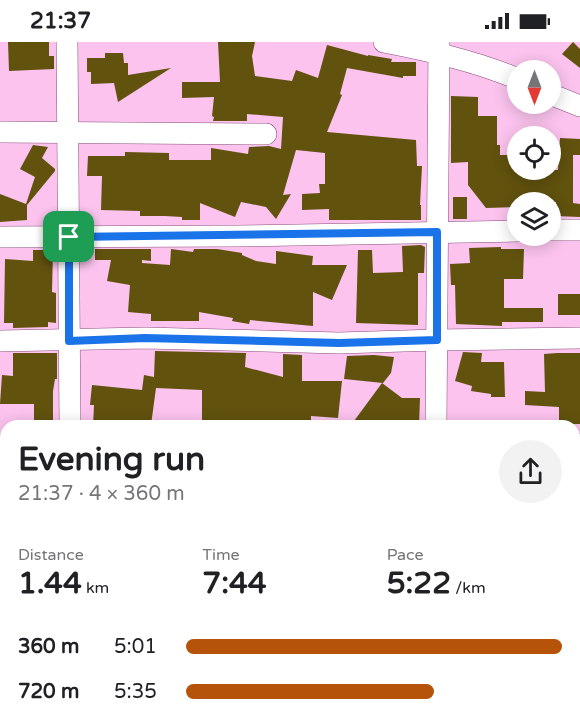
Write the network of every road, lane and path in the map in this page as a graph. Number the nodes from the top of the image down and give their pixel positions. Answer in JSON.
{"nodes":[{"id":1,"x":67,"y":42,"type":"edge"},
{"id":2,"x":384,"y":42,"type":"edge"},
{"id":3,"x":439,"y":47,"type":"edge"},
{"id":4,"x":507,"y":74,"type":"edge"},
{"id":5,"x":561,"y":98,"type":"edge"},
{"id":6,"x":580,"y":106,"type":"edge"},
{"id":7,"x":0,"y":132,"type":"edge"},
{"id":8,"x":68,"y":132,"type":"junction"},
{"id":9,"x":266,"y":134,"type":"dead end"},
{"id":10,"x":561,"y":230,"type":"edge"},
{"id":11,"x":580,"y":230,"type":"edge"},
{"id":12,"x":507,"y":231,"type":"edge"},
{"id":13,"x":437,"y":232,"type":"junction"},
{"id":14,"x":0,"y":237,"type":"edge"},
{"id":15,"x":69,"y":237,"type":"junction"},
{"id":16,"x":580,"y":338,"type":"edge"},
{"id":17,"x":437,"y":340,"type":"junction"},
{"id":18,"x":0,"y":341,"type":"edge"},
{"id":19,"x":69,"y":341,"type":"junction"},
{"id":20,"x":70,"y":420,"type":"edge"},
{"id":21,"x":436,"y":420,"type":"edge"}],
"edges":[{"from":1,"to":8,"type":"street"},
{"from":2,"to":3,"type":"street"},
{"from":3,"to":4,"type":"street"},
{"from":3,"to":13,"type":"street"},
{"from":5,"to":6,"type":"street"},
{"from":7,"to":8,"type":"street"},
{"from":8,"to":9,"type":"street"},
{"from":8,"to":15,"type":"street"},
{"from":10,"to":11,"type":"street"},
{"from":12,"to":13,"type":"street"},
{"from":13,"to":15,"type":"street"},
{"from":13,"to":17,"type":"street"},
{"from":14,"to":15,"type":"street"},
{"from":15,"to":19,"type":"street"},
{"from":16,"to":17,"type":"street"},
{"from":17,"to":19,"type":"street"},
{"from":17,"to":21,"type":"street"},
{"from":18,"to":19,"type":"street"},
{"from":19,"to":20,"type":"street"}]}
